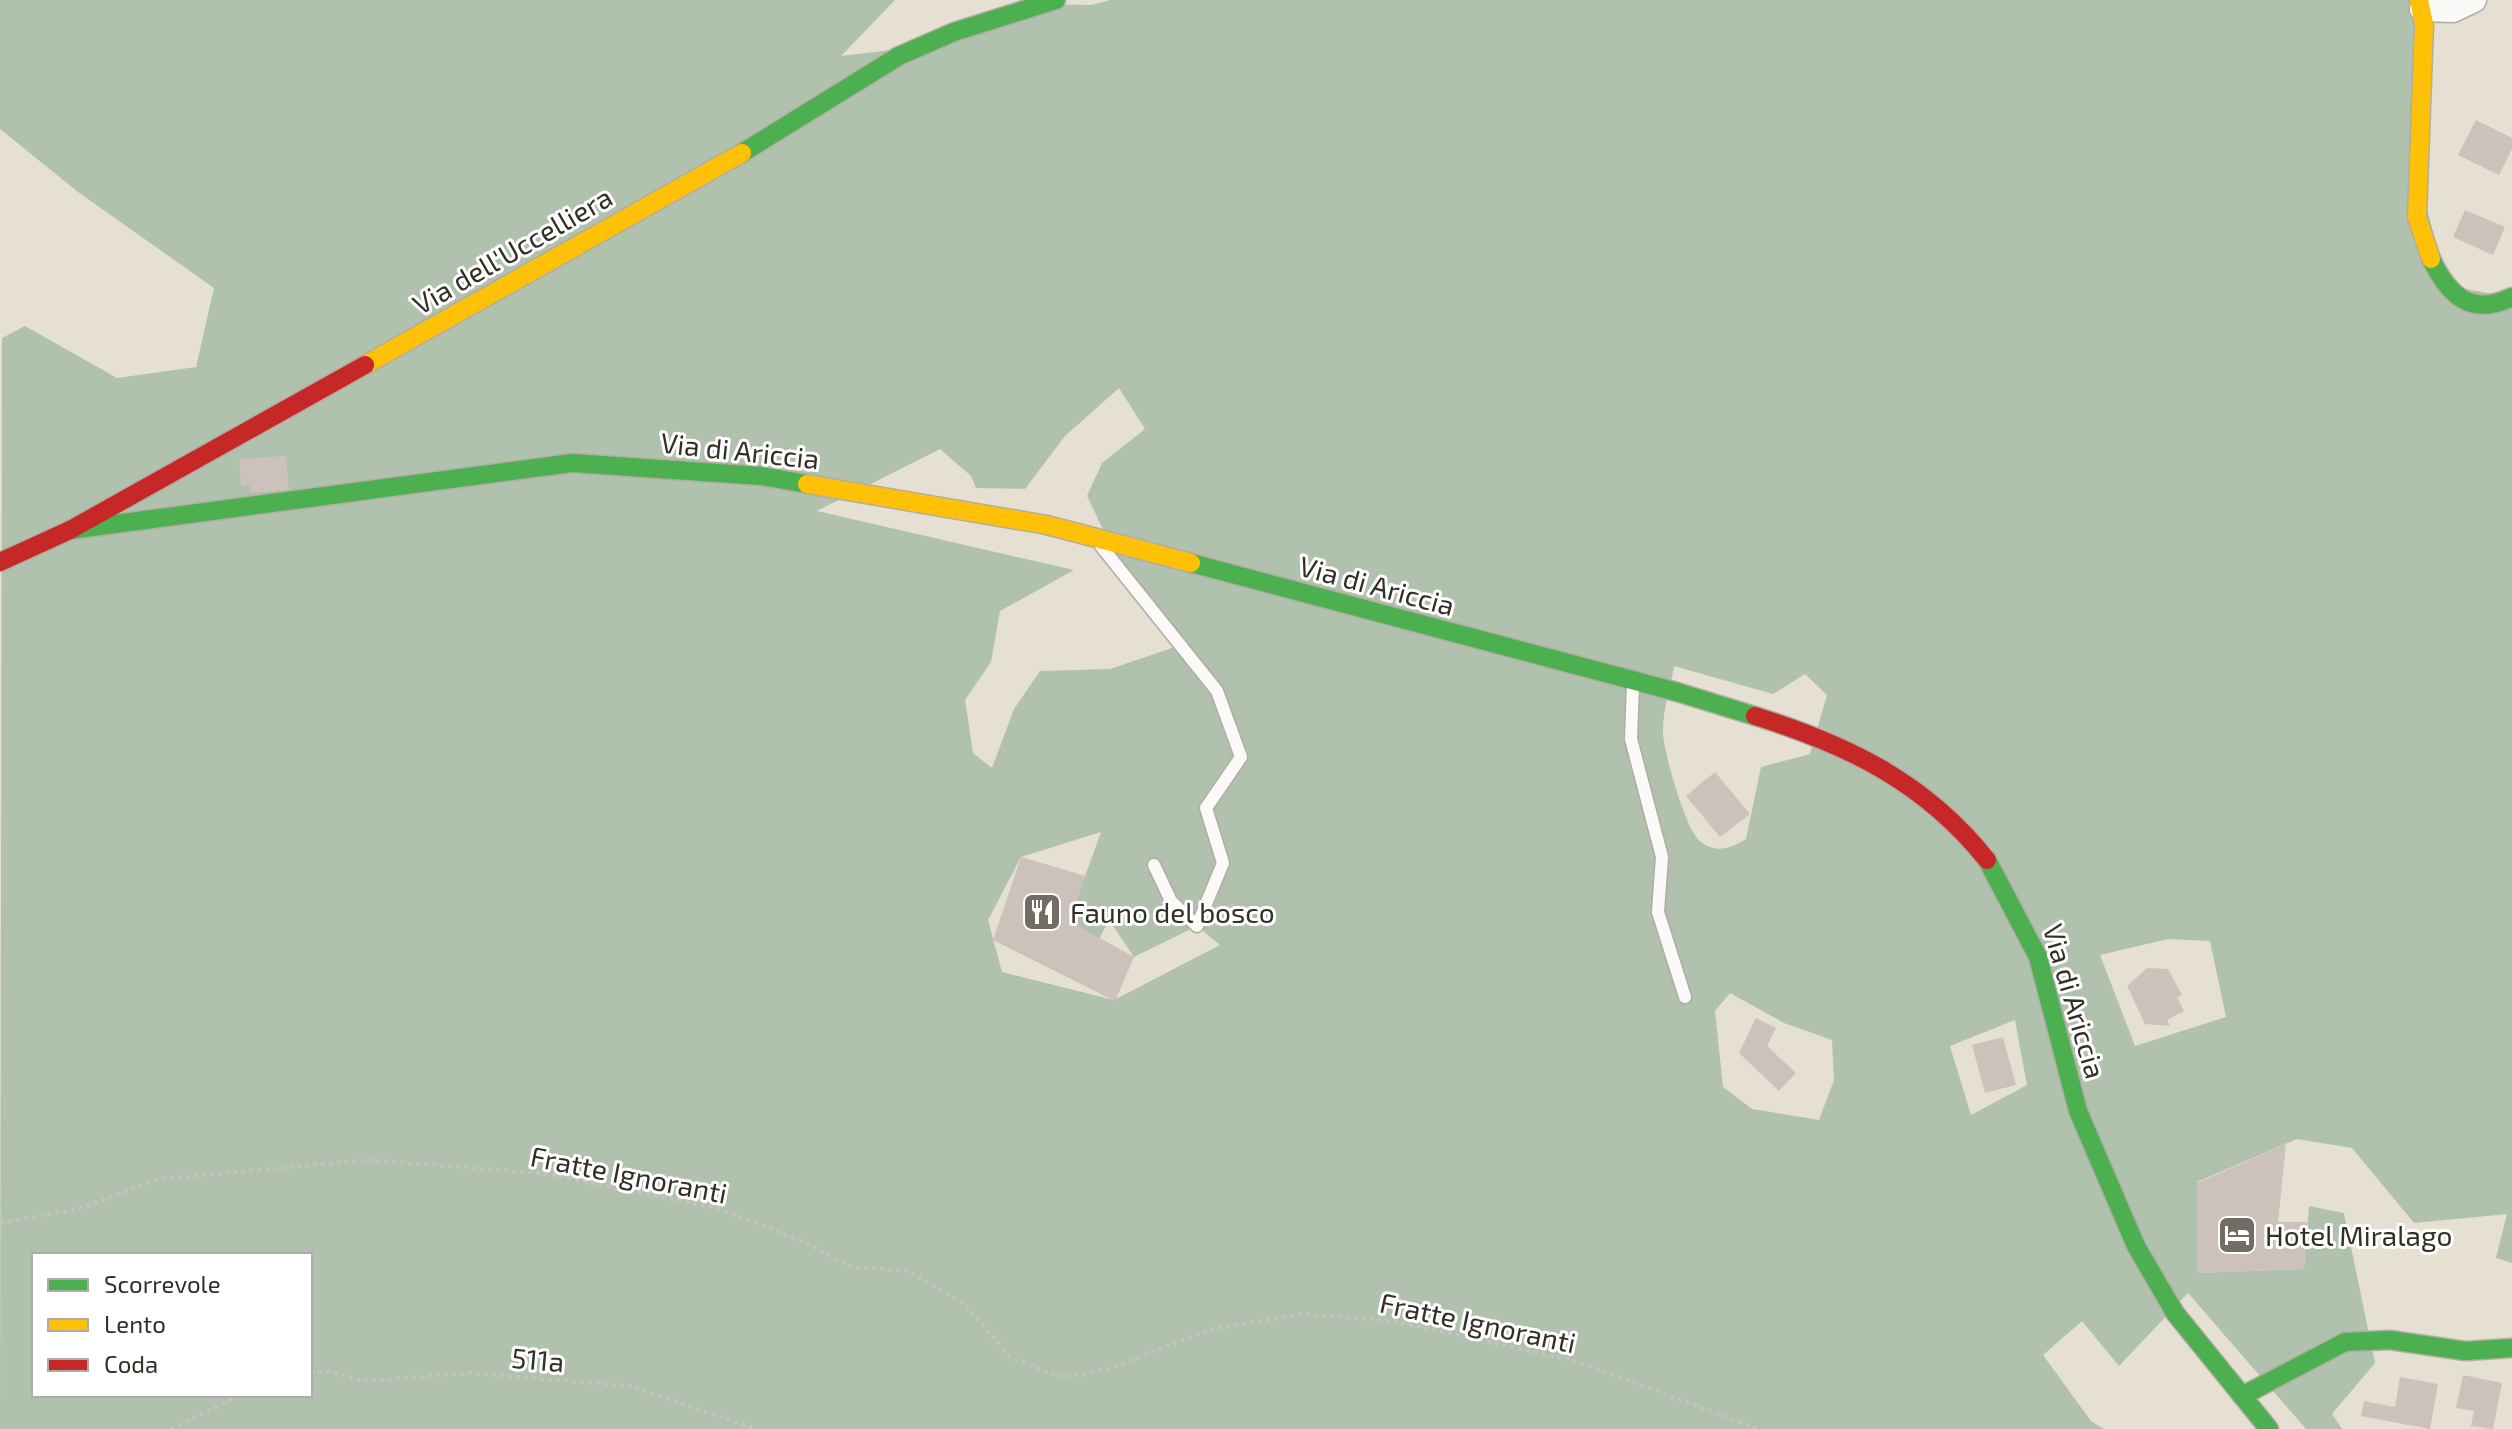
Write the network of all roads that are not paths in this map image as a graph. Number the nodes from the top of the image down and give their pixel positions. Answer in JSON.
{"nodes":[{"id":1,"x":1056,"y":0,"type":"edge"},
{"id":2,"x":2474,"y":0,"type":"edge"},
{"id":3,"x":2420,"y":4,"type":"edge"},
{"id":4,"x":2512,"y":297,"type":"edge"},
{"id":5,"x":70,"y":530,"type":"junction"},
{"id":6,"x":1094,"y":538,"type":"junction"},
{"id":7,"x":0,"y":562,"type":"edge"},
{"id":8,"x":1633,"y":681,"type":"junction"},
{"id":9,"x":1154,"y":865,"type":"dead end"},
{"id":10,"x":1685,"y":997,"type":"dead end"},
{"id":11,"x":2512,"y":1348,"type":"edge"},
{"id":12,"x":2242,"y":1396,"type":"junction"},
{"id":13,"x":2269,"y":1429,"type":"edge"}],
"edges":[{"from":1,"to":5,"type":"street","name":"Via dell'Uccelliera"},
{"from":2,"to":3,"type":"street"},
{"from":3,"to":4,"type":"street"},
{"from":5,"to":6,"type":"street","name":"Via di Ariccia"},
{"from":5,"to":7,"type":"street","name":"Via dell'Uccelliera"},
{"from":6,"to":8,"type":"street","name":"Via di Ariccia"},
{"from":6,"to":9,"type":"lane"},
{"from":8,"to":10,"type":"lane"},
{"from":8,"to":12,"type":"street","name":"Via di Ariccia"},
{"from":11,"to":12,"type":"street"},
{"from":12,"to":13,"type":"street","name":"Via di Ariccia"}]}
